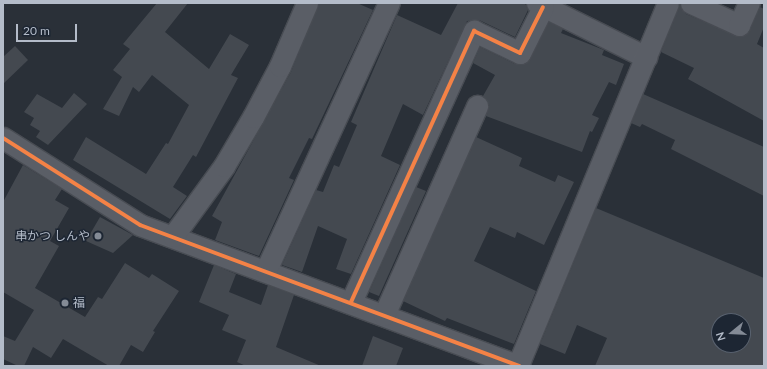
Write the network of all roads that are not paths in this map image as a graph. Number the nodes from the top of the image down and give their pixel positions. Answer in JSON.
{"nodes":[{"id":1,"x":307,"y":3,"type":"edge"},
{"id":2,"x":389,"y":3,"type":"edge"},
{"id":3,"x":668,"y":3,"type":"edge"},
{"id":4,"x":691,"y":3,"type":"edge"},
{"id":5,"x":749,"y":3,"type":"edge"},
{"id":6,"x":540,"y":5,"type":"edge"},
{"id":7,"x":646,"y":57,"type":"junction"},
{"id":8,"x":477,"y":106,"type":"dead end"},
{"id":9,"x":3,"y":138,"type":"edge"},
{"id":10,"x":173,"y":236,"type":"junction"},
{"id":11,"x":266,"y":270,"type":"junction"},
{"id":12,"x":351,"y":302,"type":"junction"},
{"id":13,"x":384,"y":315,"type":"junction"},
{"id":14,"x":519,"y":366,"type":"edge"}],
"edges":[{"from":1,"to":10,"type":"street"},
{"from":2,"to":11,"type":"street"},
{"from":3,"to":7,"type":"street"},
{"from":4,"to":5,"type":"street"},
{"from":6,"to":7,"type":"street"},
{"from":6,"to":12,"type":"street"},
{"from":7,"to":14,"type":"street"},
{"from":8,"to":13,"type":"street"},
{"from":9,"to":10,"type":"street"},
{"from":10,"to":11,"type":"street"},
{"from":11,"to":12,"type":"street"},
{"from":12,"to":13,"type":"street"},
{"from":13,"to":14,"type":"street"}]}
